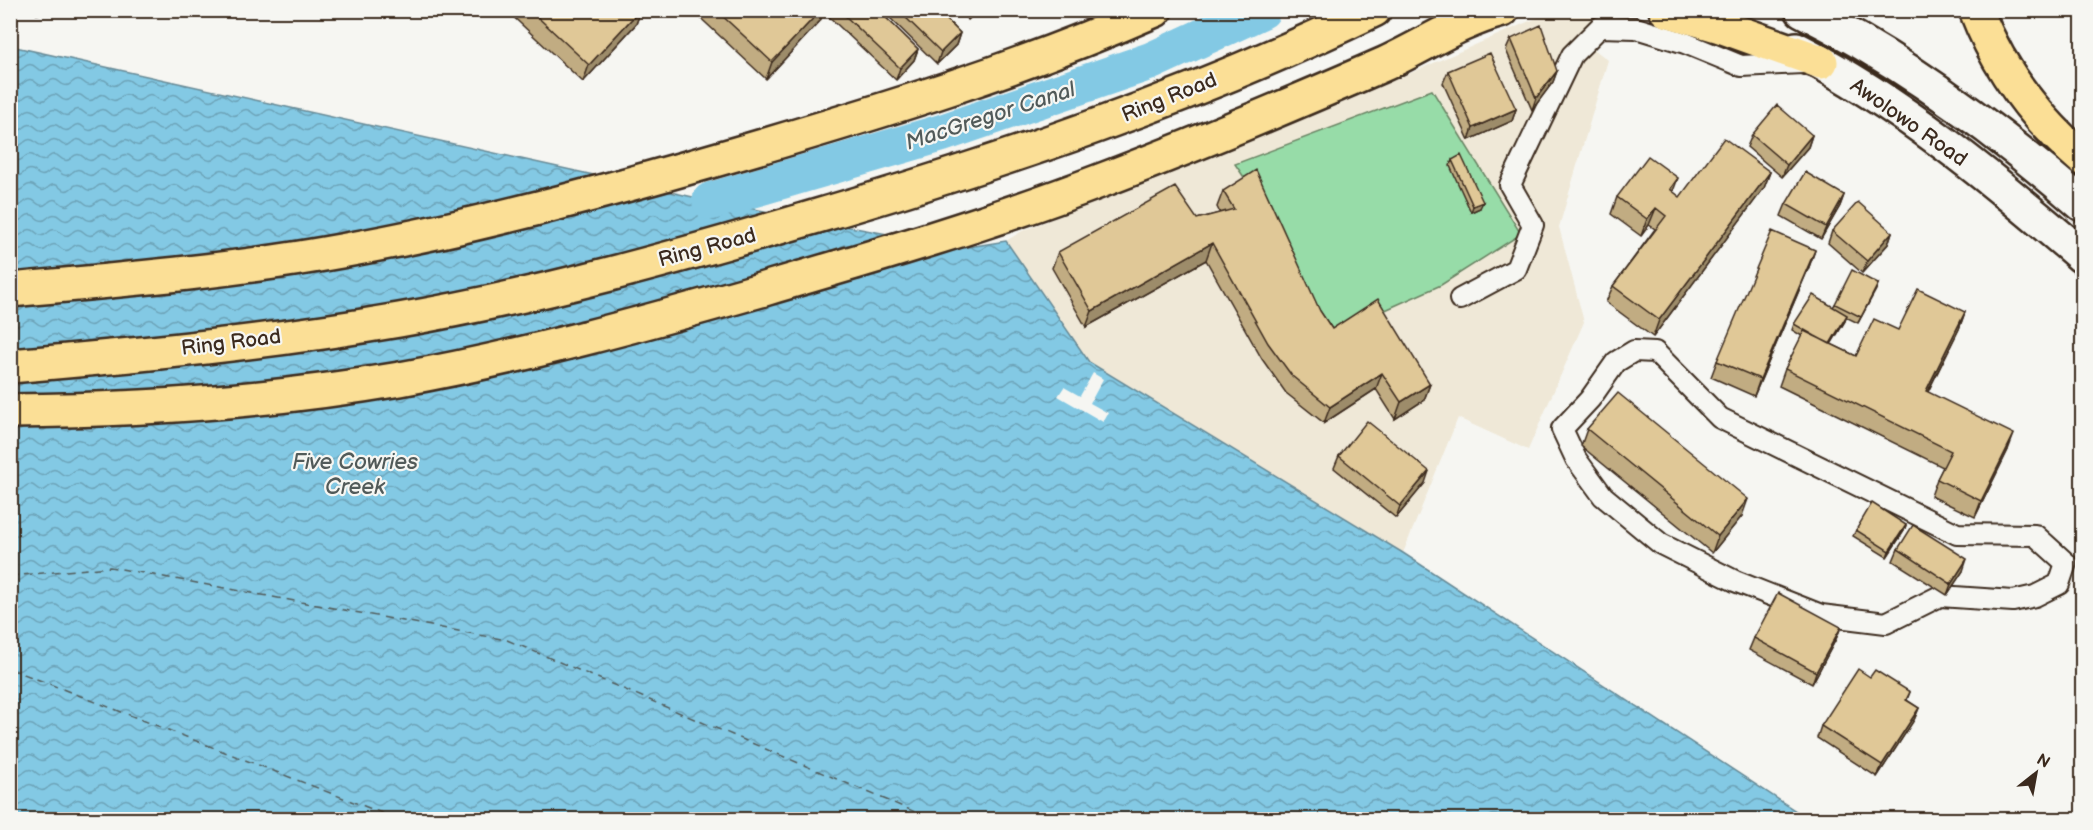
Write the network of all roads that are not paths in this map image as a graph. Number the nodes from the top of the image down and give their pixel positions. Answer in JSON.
{"nodes":[{"id":1,"x":1155,"y":10,"type":"edge"},
{"id":2,"x":1374,"y":10,"type":"edge"},
{"id":3,"x":1502,"y":10,"type":"edge"},
{"id":4,"x":1666,"y":10,"type":"edge"},
{"id":5,"x":1719,"y":10,"type":"edge"},
{"id":6,"x":1802,"y":10,"type":"edge"},
{"id":7,"x":1977,"y":10,"type":"edge"},
{"id":8,"x":1821,"y":62,"type":"junction"},
{"id":9,"x":2082,"y":158,"type":"edge"},
{"id":10,"x":2082,"y":204,"type":"edge"},
{"id":11,"x":2082,"y":256,"type":"edge"},
{"id":12,"x":10,"y":290,"type":"edge"},
{"id":13,"x":1460,"y":299,"type":"dead end"},
{"id":14,"x":10,"y":366,"type":"edge"},
{"id":15,"x":10,"y":411,"type":"edge"},
{"id":16,"x":2074,"y":560,"type":"edge"}],
"edges":[{"from":1,"to":12,"type":"highway"},
{"from":2,"to":14,"type":"highway","name":"Ring Road"},
{"from":3,"to":15,"type":"highway"},
{"from":4,"to":8,"type":"highway"},
{"from":5,"to":8,"type":"main road","name":"Awolowo Road"},
{"from":6,"to":10,"type":"main road","name":"Awolowo Road"},
{"from":7,"to":9,"type":"highway"},
{"from":8,"to":11,"type":"main road","name":"Awolowo Road"},
{"from":8,"to":13,"type":"lane"},
{"from":16,"to":16,"type":"lane"}]}
